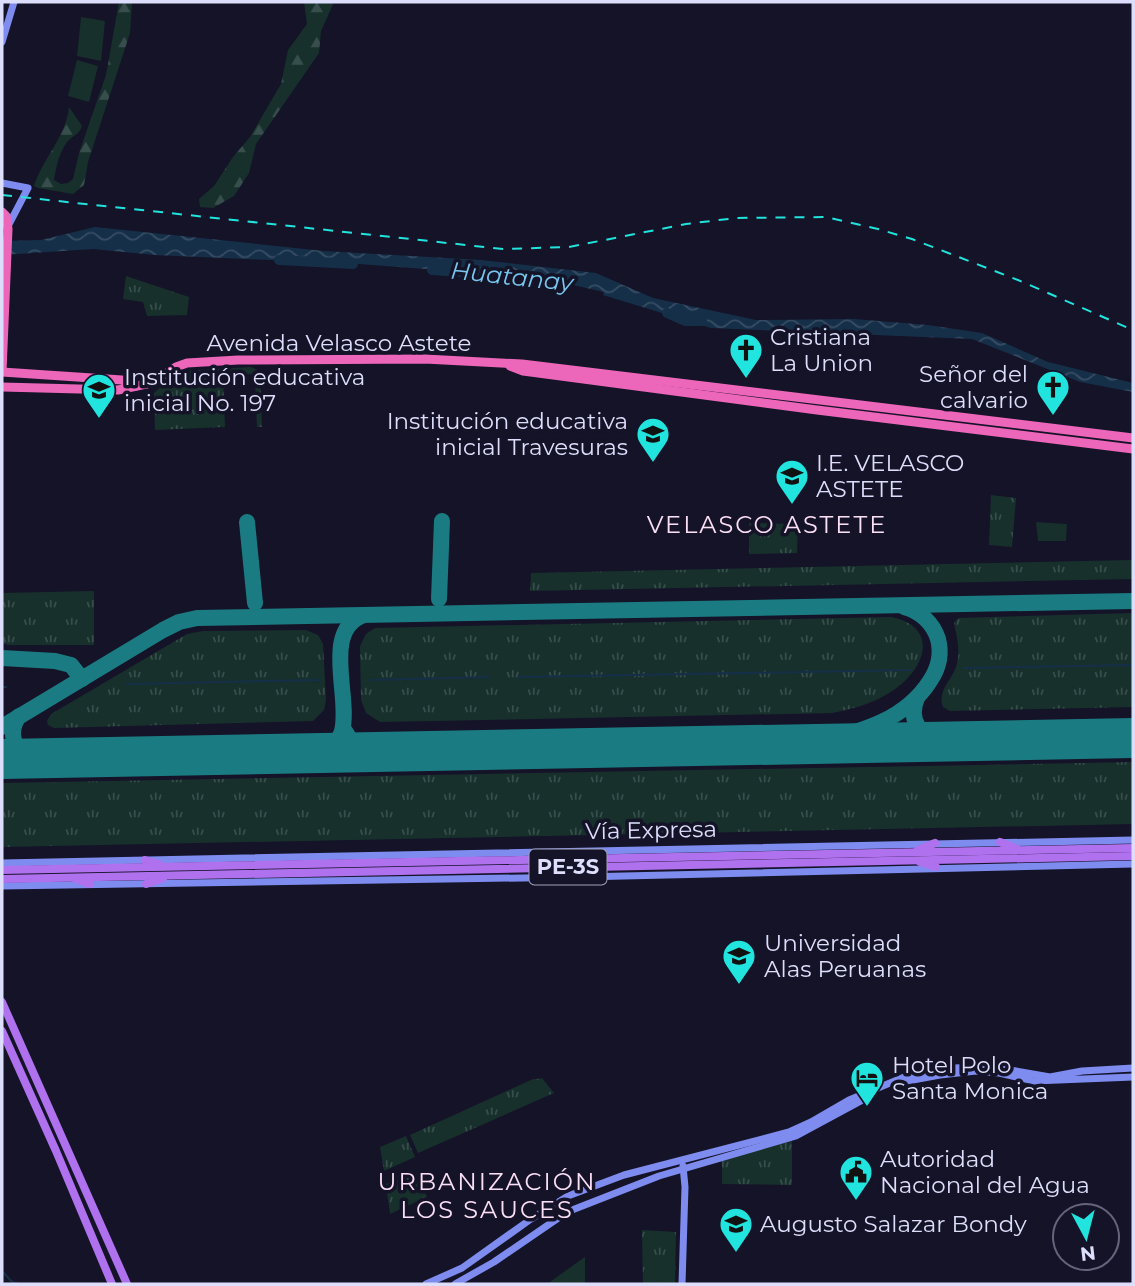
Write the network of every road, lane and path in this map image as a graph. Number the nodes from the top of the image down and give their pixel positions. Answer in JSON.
{"nodes":[{"id":1,"x":13,"y":2,"type":"edge"},
{"id":2,"x":2,"y":42,"type":"edge"},
{"id":3,"x":2,"y":183,"type":"edge"},
{"id":4,"x":2,"y":212,"type":"edge"},
{"id":5,"x":6,"y":231,"type":"edge"},
{"id":6,"x":505,"y":364,"type":"junction"},
{"id":7,"x":2,"y":372,"type":"edge"},
{"id":8,"x":40,"y":374,"type":"junction"},
{"id":9,"x":138,"y":386,"type":"junction"},
{"id":10,"x":2,"y":387,"type":"edge"},
{"id":11,"x":39,"y":388,"type":"junction"},
{"id":12,"x":1133,"y":438,"type":"edge"},
{"id":13,"x":1133,"y":449,"type":"edge"},
{"id":14,"x":1133,"y":840,"type":"edge"},
{"id":15,"x":1000,"y":842,"type":"junction"},
{"id":16,"x":935,"y":843,"type":"junction"},
{"id":17,"x":1133,"y":848,"type":"edge"},
{"id":18,"x":1020,"y":854,"type":"junction"},
{"id":19,"x":913,"y":856,"type":"junction"},
{"id":20,"x":1133,"y":856,"type":"edge"},
{"id":21,"x":145,"y":860,"type":"junction"},
{"id":22,"x":90,"y":861,"type":"junction"},
{"id":23,"x":2,"y":863,"type":"edge"},
{"id":24,"x":1133,"y":864,"type":"edge"},
{"id":25,"x":1001,"y":866,"type":"junction"},
{"id":26,"x":936,"y":867,"type":"junction"},
{"id":27,"x":2,"y":870,"type":"edge"},
{"id":28,"x":169,"y":871,"type":"junction"},
{"id":29,"x":69,"y":873,"type":"junction"},
{"id":30,"x":2,"y":878,"type":"edge"},
{"id":31,"x":90,"y":884,"type":"junction"},
{"id":32,"x":146,"y":884,"type":"junction"},
{"id":33,"x":2,"y":886,"type":"edge"},
{"id":34,"x":2,"y":1002,"type":"edge"},
{"id":35,"x":2,"y":1031,"type":"edge"},
{"id":36,"x":1133,"y":1070,"type":"edge"},
{"id":37,"x":1118,"y":1071,"type":"junction"},
{"id":38,"x":1133,"y":1077,"type":"edge"},
{"id":39,"x":1060,"y":1080,"type":"junction"},
{"id":40,"x":683,"y":1163,"type":"junction"},
{"id":41,"x":112,"y":1284,"type":"edge"},
{"id":42,"x":127,"y":1284,"type":"edge"},
{"id":43,"x":426,"y":1284,"type":"edge"},
{"id":44,"x":455,"y":1284,"type":"edge"},
{"id":45,"x":682,"y":1284,"type":"edge"}],
"edges":[{"from":1,"to":2,"type":"main road"},
{"from":3,"to":5,"type":"main road"},
{"from":4,"to":5,"type":"highway"},
{"from":5,"to":7,"type":"highway"},
{"from":6,"to":9,"type":"highway","name":"Avenida Velasco Astete"},
{"from":6,"to":12,"type":"highway","name":"Avenida Velasco Astete"},
{"from":6,"to":13,"type":"highway","name":"Avenida Velasco Astete"},
{"from":7,"to":8,"type":"highway"},
{"from":8,"to":9,"type":"highway"},
{"from":8,"to":11,"type":"highway"},
{"from":9,"to":11,"type":"highway","name":"Avenida Velasco Astete"},
{"from":10,"to":11,"type":"highway","name":"Avenida Velasco Astete"},
{"from":14,"to":15,"type":"main road","name":"Vía Expresa","number":"PE-3S"},
{"from":15,"to":16,"type":"main road","name":"Vía Expresa","number":"PE-3S"},
{"from":15,"to":18,"type":"main road"},
{"from":16,"to":19,"type":"main road"},
{"from":16,"to":21,"type":"main road","name":"Vía Expresa","number":"PE-3S"},
{"from":17,"to":18,"type":"main road","name":"Vía Expresa","number":"PE-3S"},
{"from":18,"to":19,"type":"main road","name":"Vía Expresa","number":"PE-3S"},
{"from":18,"to":20,"type":"main road","name":"Vía Expresa","number":"PE-3S"},
{"from":18,"to":25,"type":"main road"},
{"from":19,"to":26,"type":"main road"},
{"from":19,"to":28,"type":"main road","name":"Vía Expresa","number":"PE-3S"},
{"from":21,"to":22,"type":"main road","name":"Vía Expresa","number":"PE-3S"},
{"from":21,"to":28,"type":"main road"},
{"from":22,"to":23,"type":"main road","name":"Vía Expresa","number":"PE-3S"},
{"from":22,"to":29,"type":"main road"},
{"from":24,"to":25,"type":"main road","name":"Vía Expresa","number":"PE-3S"},
{"from":25,"to":26,"type":"main road","name":"Vía Expresa","number":"PE-3S"},
{"from":26,"to":32,"type":"main road","name":"Vía Expresa","number":"PE-3S"},
{"from":27,"to":29,"type":"main road","name":"Vía Expresa","number":"PE-3S"},
{"from":28,"to":29,"type":"main road","name":"Vía Expresa","number":"PE-3S"},
{"from":28,"to":32,"type":"main road"},
{"from":29,"to":30,"type":"main road","name":"Vía Expresa","number":"PE-3S"},
{"from":29,"to":31,"type":"main road"},
{"from":31,"to":32,"type":"main road","name":"Vía Expresa","number":"PE-3S"},
{"from":31,"to":33,"type":"main road","name":"Vía Expresa","number":"PE-3S"},
{"from":34,"to":42,"type":"main road"},
{"from":35,"to":41,"type":"main road"},
{"from":36,"to":37,"type":"main road"},
{"from":37,"to":39,"type":"main road"},
{"from":37,"to":40,"type":"main road"},
{"from":38,"to":39,"type":"main road"},
{"from":39,"to":40,"type":"main road"},
{"from":40,"to":43,"type":"main road"},
{"from":40,"to":44,"type":"main road"},
{"from":40,"to":45,"type":"main road"}]}
